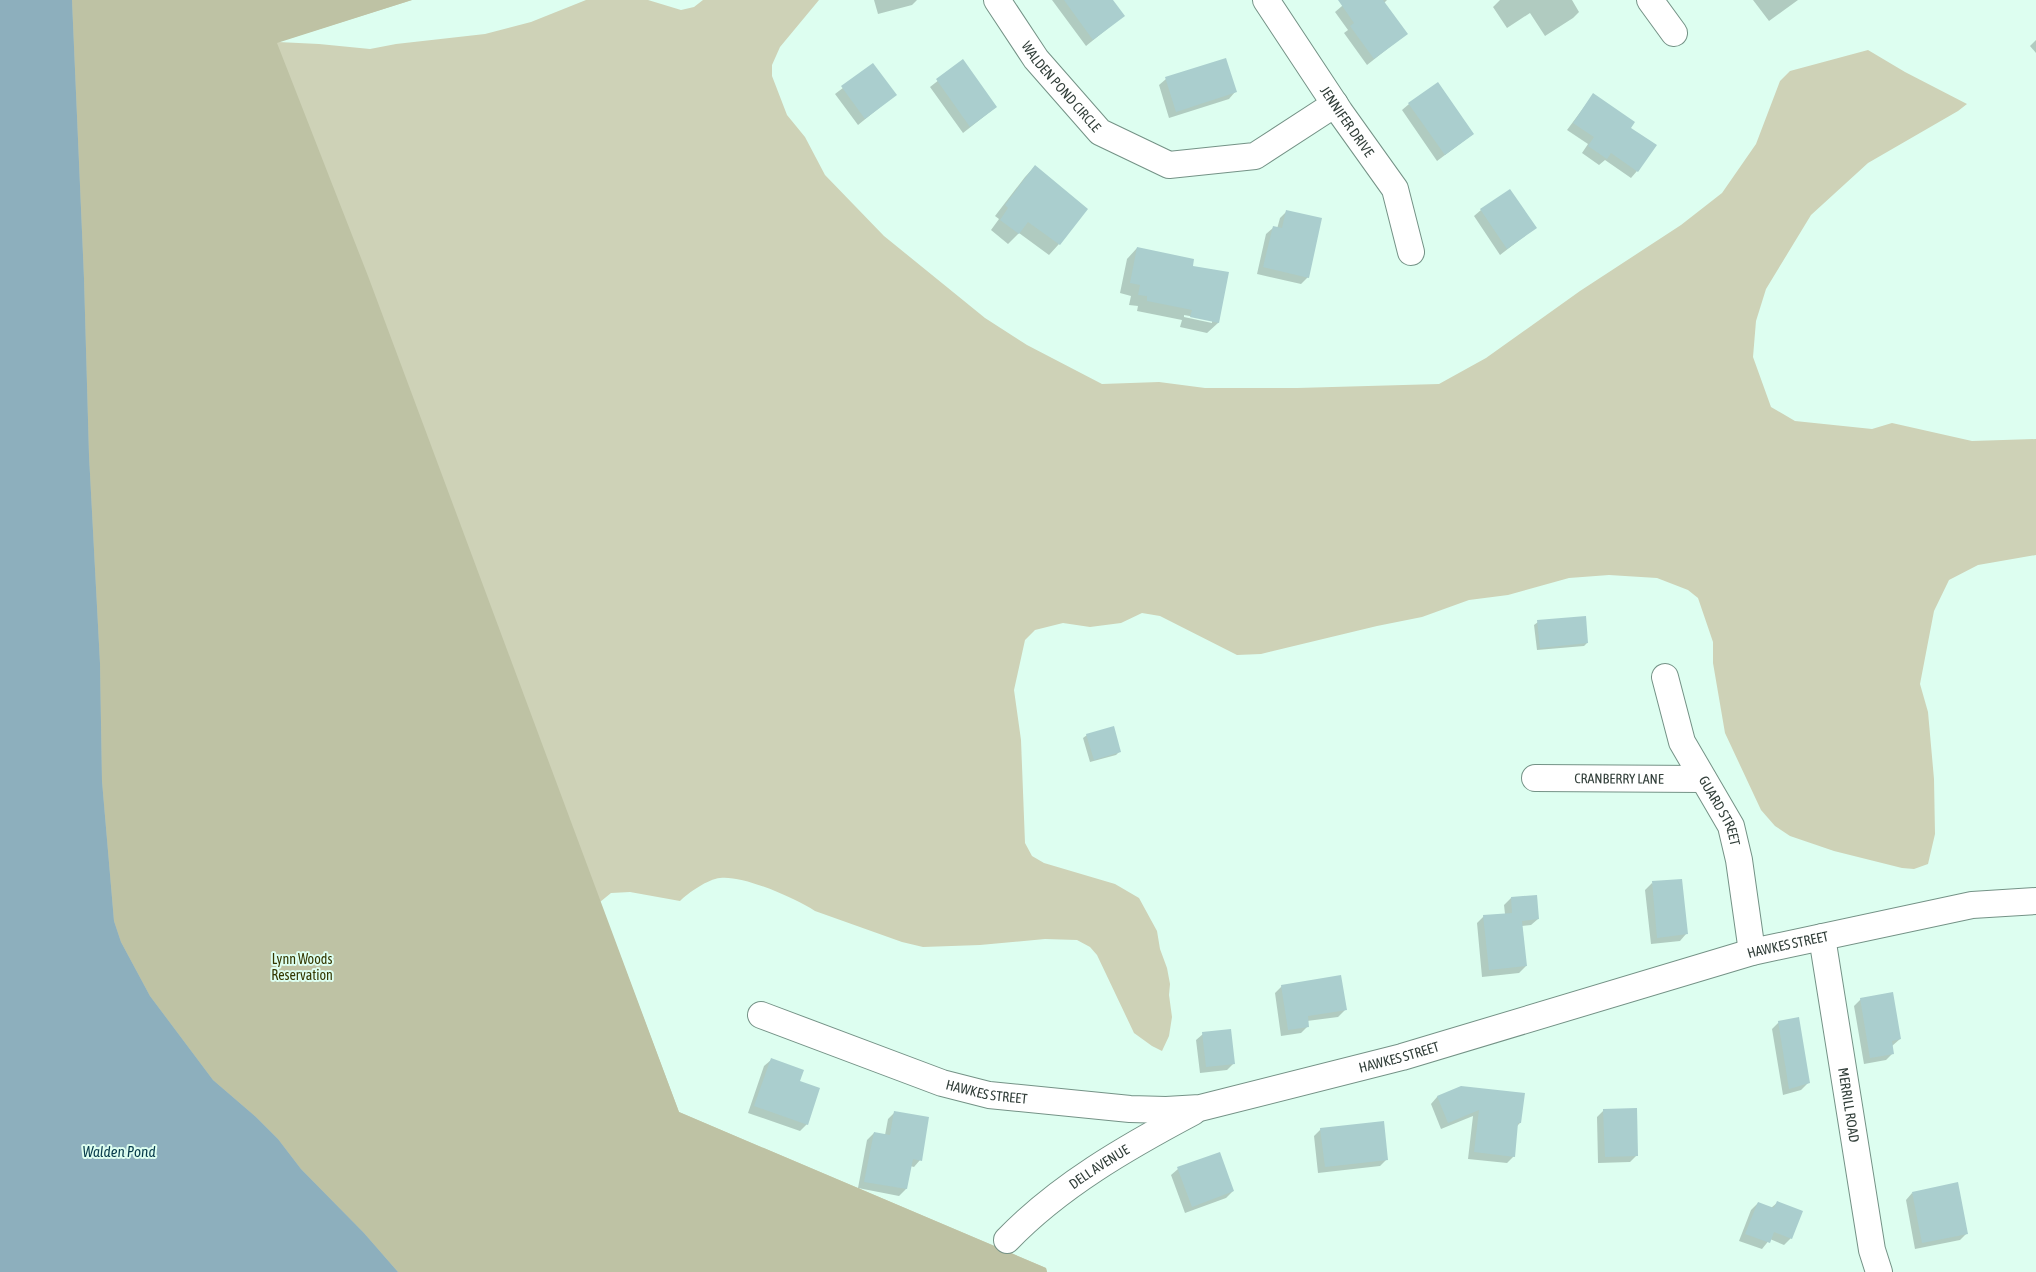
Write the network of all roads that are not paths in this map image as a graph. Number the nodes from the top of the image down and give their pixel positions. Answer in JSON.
{"nodes":[{"id":1,"x":997,"y":0,"type":"edge"},
{"id":2,"x":1266,"y":0,"type":"edge"},
{"id":3,"x":1650,"y":0,"type":"edge"},
{"id":4,"x":1674,"y":33,"type":"dead end"},
{"id":5,"x":1335,"y":104,"type":"junction"},
{"id":6,"x":1410,"y":252,"type":"dead end"},
{"id":7,"x":1665,"y":677,"type":"dead end"},
{"id":8,"x":1535,"y":778,"type":"dead end"},
{"id":9,"x":1703,"y":779,"type":"junction"},
{"id":10,"x":2036,"y":901,"type":"edge"},
{"id":11,"x":1822,"y":937,"type":"junction"},
{"id":12,"x":1752,"y":952,"type":"junction"},
{"id":13,"x":761,"y":1016,"type":"dead end"},
{"id":14,"x":1200,"y":1108,"type":"junction"},
{"id":15,"x":1007,"y":1240,"type":"dead end"},
{"id":16,"x":1879,"y":1272,"type":"edge"}],
"edges":[{"from":1,"to":5,"type":"street","name":"WALDEN POND CIRCLE"},
{"from":2,"to":5,"type":"street","name":"JENNIFER DRIVE"},
{"from":3,"to":4,"type":"street"},
{"from":5,"to":6,"type":"street","name":"JENNIFER DRIVE"},
{"from":7,"to":9,"type":"street","name":"GUARD STREET"},
{"from":8,"to":9,"type":"street","name":"CRANBERRY LANE"},
{"from":9,"to":12,"type":"street","name":"GUARD STREET"},
{"from":10,"to":11,"type":"street","name":"HAWKES STREET"},
{"from":11,"to":12,"type":"street","name":"HAWKES STREET"},
{"from":11,"to":16,"type":"street","name":"MERRILL ROAD"},
{"from":12,"to":14,"type":"street","name":"HAWKES STREET"},
{"from":13,"to":14,"type":"street","name":"HAWKES STREET"},
{"from":14,"to":15,"type":"street","name":"DELL AVENUE"}]}
